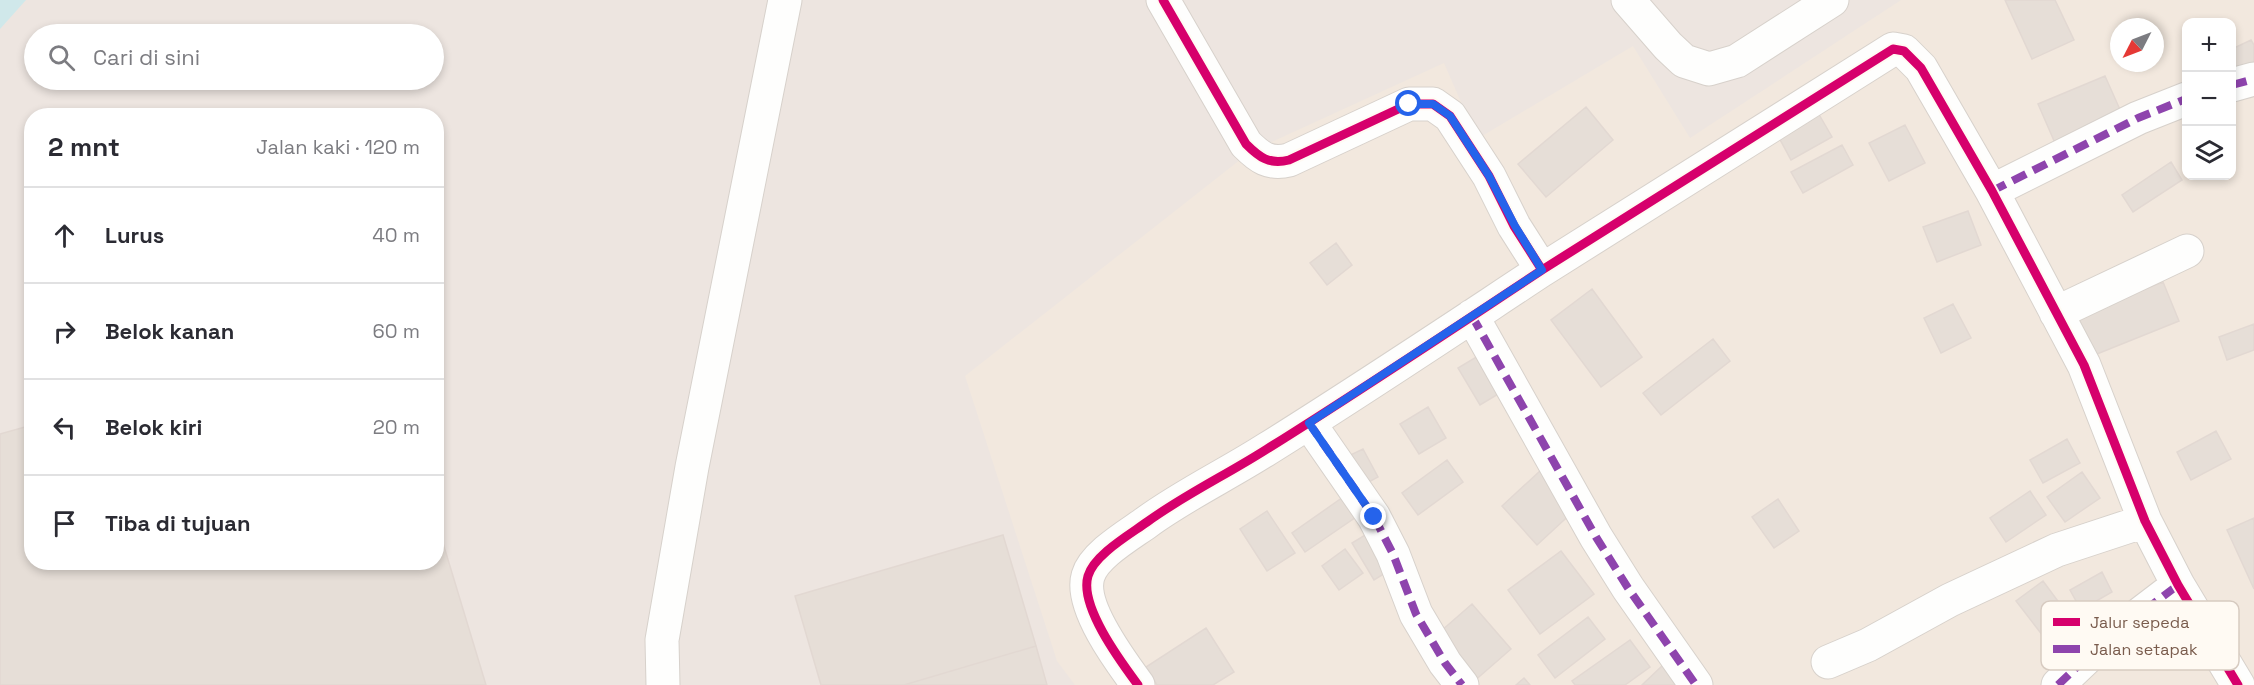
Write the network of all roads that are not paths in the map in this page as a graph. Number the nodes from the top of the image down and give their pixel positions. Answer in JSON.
{"nodes":[{"id":1,"x":785,"y":0,"type":"edge"},
{"id":2,"x":1163,"y":0,"type":"edge"},
{"id":3,"x":1628,"y":0,"type":"edge"},
{"id":4,"x":1832,"y":0,"type":"edge"},
{"id":5,"x":2254,"y":79,"type":"edge"},
{"id":6,"x":2236,"y":84,"type":"edge"},
{"id":7,"x":2182,"y":101,"type":"edge"},
{"id":8,"x":1992,"y":191,"type":"junction"},
{"id":9,"x":2187,"y":251,"type":"dead end"},
{"id":10,"x":1542,"y":270,"type":"junction"},
{"id":11,"x":2056,"y":313,"type":"junction"},
{"id":12,"x":1472,"y":316,"type":"junction"},
{"id":13,"x":1309,"y":423,"type":"junction"},
{"id":14,"x":2145,"y":521,"type":"junction"},
{"id":15,"x":2178,"y":585,"type":"junction"},
{"id":16,"x":2157,"y":601,"type":"edge"},
{"id":17,"x":2188,"y":601,"type":"edge"},
{"id":18,"x":1828,"y":662,"type":"dead end"},
{"id":19,"x":2074,"y":670,"type":"edge"},
{"id":20,"x":2229,"y":670,"type":"edge"},
{"id":21,"x":663,"y":685,"type":"edge"},
{"id":22,"x":1138,"y":685,"type":"edge"},
{"id":23,"x":1462,"y":685,"type":"edge"},
{"id":24,"x":1696,"y":685,"type":"edge"},
{"id":25,"x":2058,"y":685,"type":"edge"},
{"id":26,"x":2238,"y":685,"type":"edge"}],
"edges":[{"from":1,"to":21,"type":"street"},
{"from":2,"to":10,"type":"street"},
{"from":3,"to":4,"type":"street"},
{"from":5,"to":6,"type":"street"},
{"from":7,"to":8,"type":"street"},
{"from":8,"to":10,"type":"street"},
{"from":8,"to":11,"type":"street"},
{"from":9,"to":11,"type":"street"},
{"from":10,"to":12,"type":"street"},
{"from":11,"to":14,"type":"street"},
{"from":12,"to":13,"type":"street"},
{"from":12,"to":24,"type":"street"},
{"from":13,"to":22,"type":"street"},
{"from":13,"to":23,"type":"street"},
{"from":14,"to":15,"type":"street"},
{"from":14,"to":18,"type":"street"},
{"from":15,"to":16,"type":"street"},
{"from":15,"to":17,"type":"street"},
{"from":19,"to":25,"type":"street"},
{"from":20,"to":26,"type":"street"}]}
